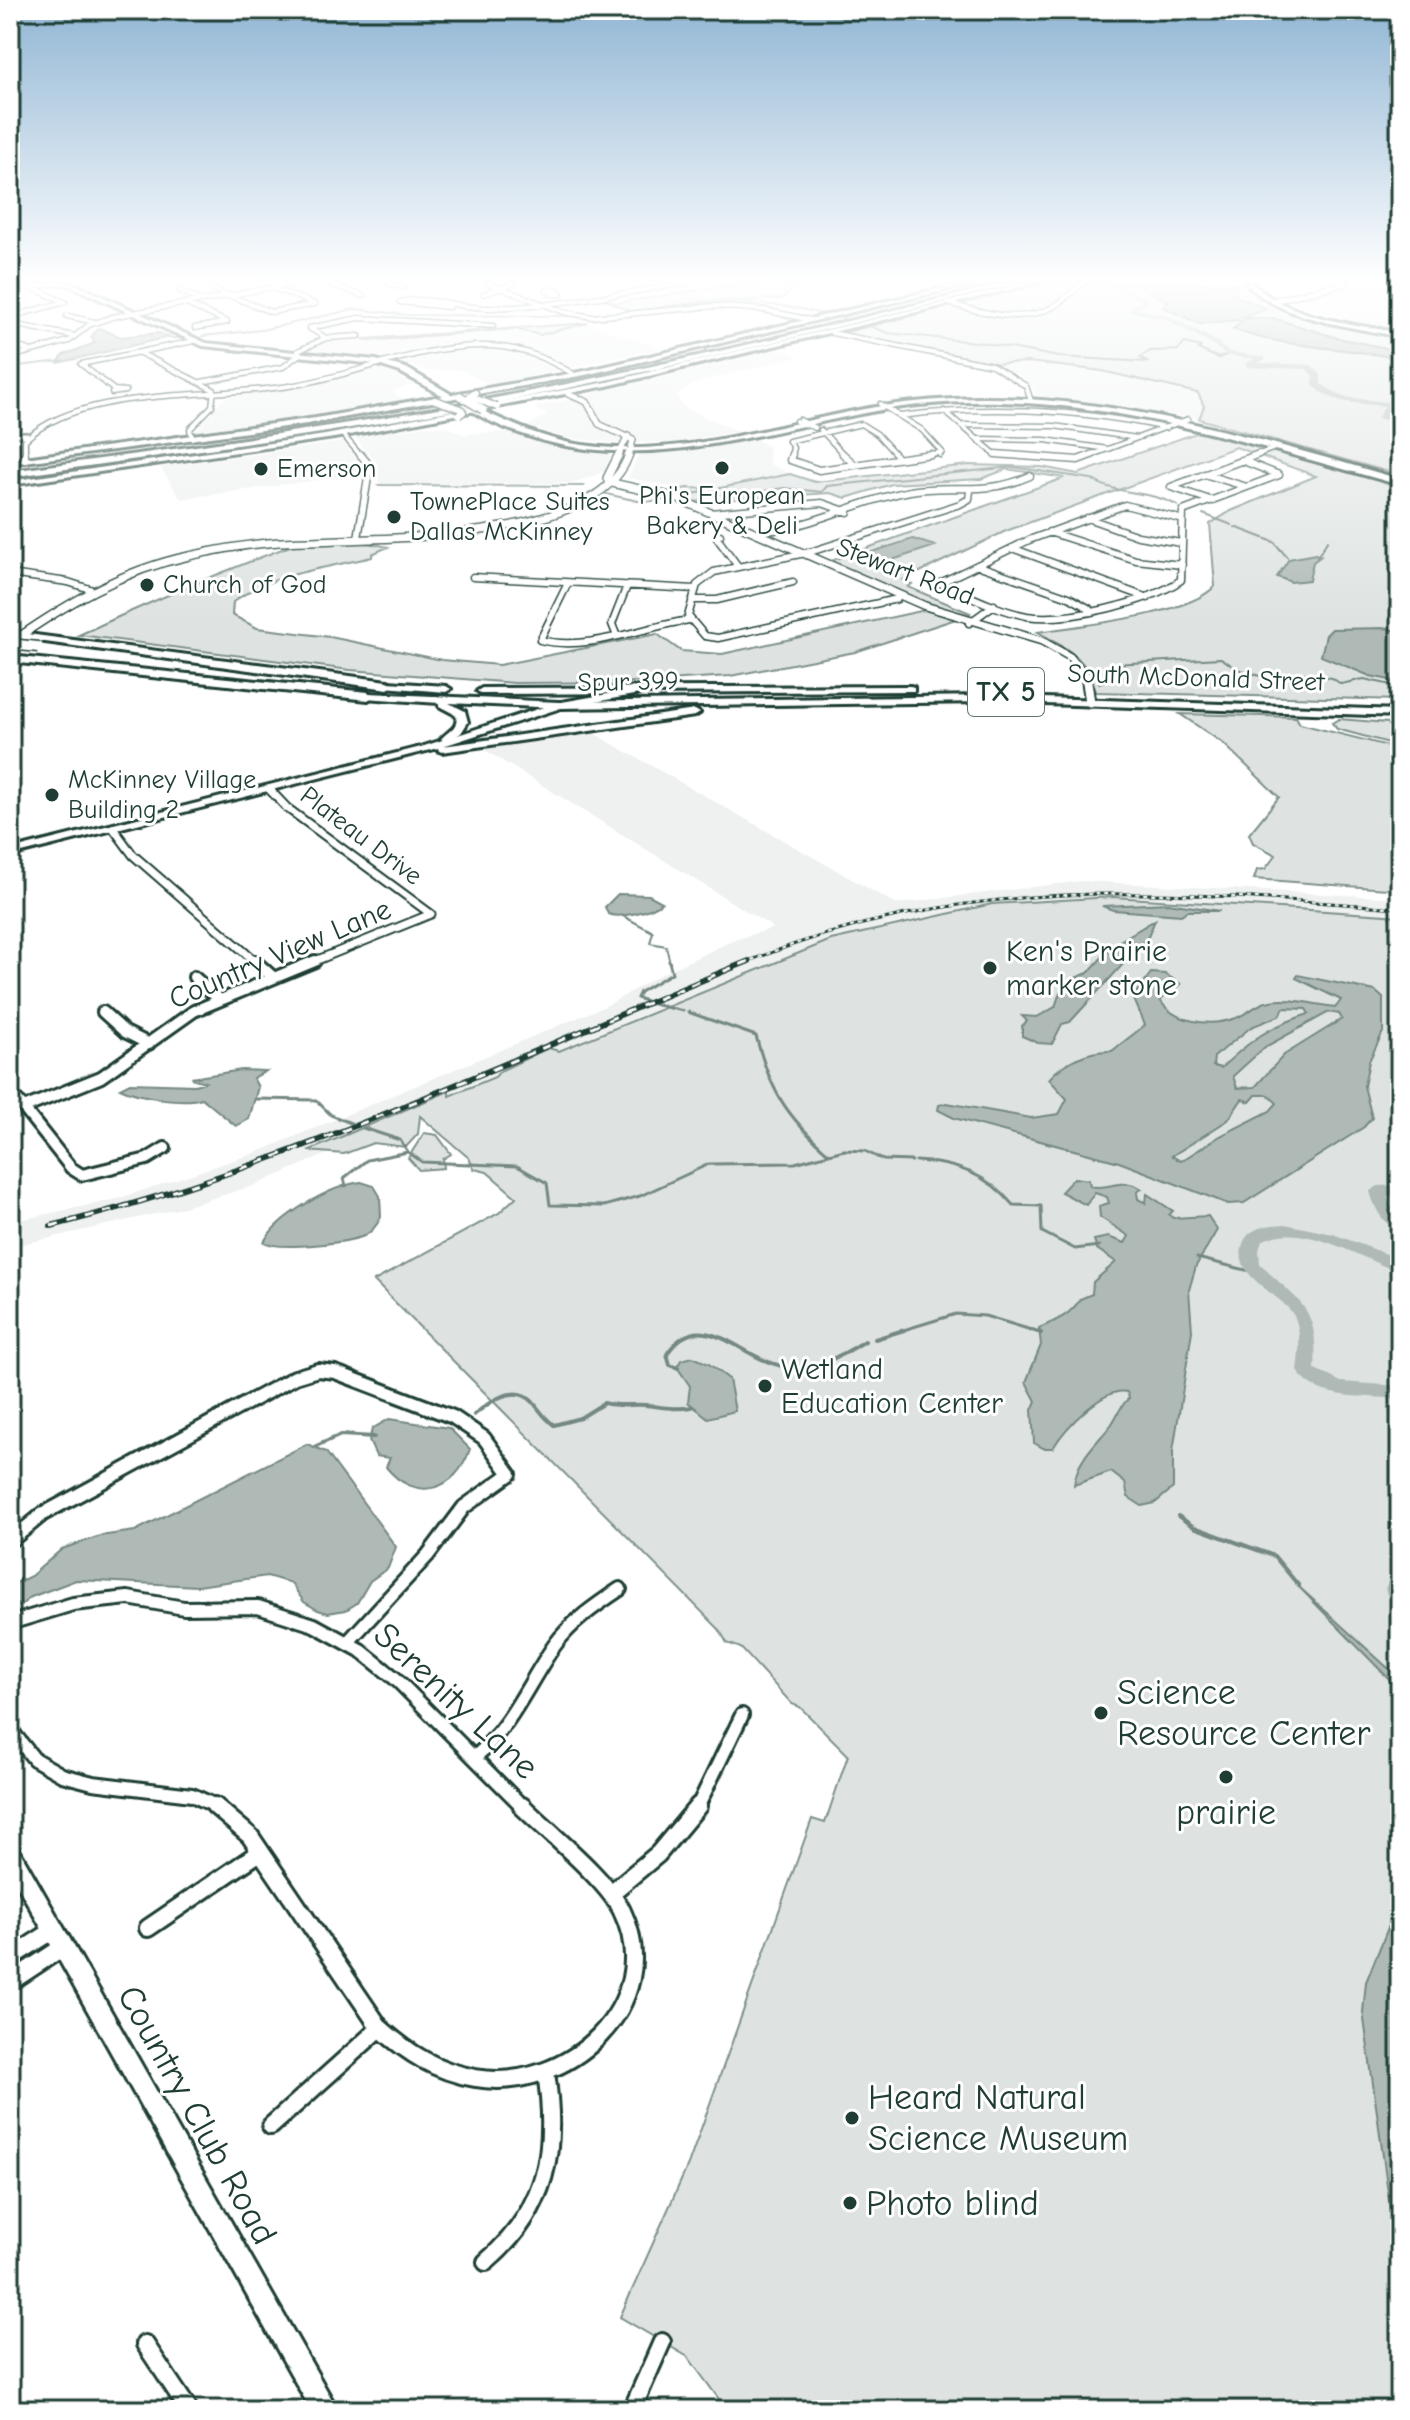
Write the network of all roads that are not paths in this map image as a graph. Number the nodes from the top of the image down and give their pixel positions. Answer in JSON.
{"nodes":[{"id":1,"x":216,"y":395,"type":"edge"},
{"id":2,"x":124,"y":396,"type":"edge"},
{"id":3,"x":204,"y":396,"type":"edge"},
{"id":4,"x":450,"y":396,"type":"edge"},
{"id":5,"x":465,"y":396,"type":"edge"},
{"id":6,"x":471,"y":396,"type":"edge"},
{"id":7,"x":474,"y":396,"type":"edge"},
{"id":8,"x":475,"y":396,"type":"edge"},
{"id":9,"x":482,"y":396,"type":"edge"},
{"id":10,"x":515,"y":396,"type":"edge"},
{"id":11,"x":550,"y":396,"type":"edge"},
{"id":12,"x":559,"y":396,"type":"edge"},
{"id":13,"x":571,"y":396,"type":"edge"},
{"id":14,"x":1030,"y":396,"type":"edge"},
{"id":15,"x":1031,"y":399,"type":"junction"},
{"id":16,"x":129,"y":402,"type":"junction"},
{"id":17,"x":941,"y":404,"type":"junction"},
{"id":18,"x":466,"y":405,"type":"junction"},
{"id":19,"x":883,"y":406,"type":"junction"},
{"id":20,"x":900,"y":416,"type":"junction"},
{"id":21,"x":1185,"y":420,"type":"junction"},
{"id":22,"x":307,"y":422,"type":"junction"},
{"id":23,"x":804,"y":424,"type":"junction"},
{"id":24,"x":964,"y":425,"type":"junction"},
{"id":25,"x":1166,"y":428,"type":"junction"},
{"id":26,"x":823,"y":432,"type":"junction"},
{"id":27,"x":529,"y":434,"type":"junction"},
{"id":28,"x":10,"y":435,"type":"edge"},
{"id":29,"x":27,"y":435,"type":"junction"},
{"id":30,"x":343,"y":435,"type":"junction"},
{"id":31,"x":209,"y":436,"type":"junction"},
{"id":32,"x":328,"y":436,"type":"junction"},
{"id":33,"x":737,"y":436,"type":"junction"},
{"id":34,"x":192,"y":438,"type":"junction"},
{"id":35,"x":979,"y":439,"type":"junction"},
{"id":36,"x":1139,"y":439,"type":"junction"},
{"id":37,"x":703,"y":446,"type":"junction"},
{"id":38,"x":1278,"y":446,"type":"junction"},
{"id":39,"x":627,"y":448,"type":"junction"},
{"id":40,"x":1108,"y":449,"type":"junction"},
{"id":41,"x":230,"y":451,"type":"joint"},
{"id":42,"x":897,"y":456,"type":"junction"},
{"id":43,"x":25,"y":460,"type":"junction"},
{"id":44,"x":1241,"y":460,"type":"junction"},
{"id":45,"x":853,"y":463,"type":"junction"},
{"id":46,"x":616,"y":465,"type":"junction"},
{"id":47,"x":626,"y":466,"type":"junction"},
{"id":48,"x":10,"y":473,"type":"edge"},
{"id":49,"x":1204,"y":474,"type":"junction"},
{"id":50,"x":1030,"y":476,"type":"dead end"},
{"id":51,"x":1400,"y":481,"type":"edge"},
{"id":52,"x":608,"y":482,"type":"junction"},
{"id":53,"x":1247,"y":487,"type":"junction"},
{"id":54,"x":970,"y":491,"type":"junction"},
{"id":55,"x":1213,"y":501,"type":"junction"},
{"id":56,"x":848,"y":512,"type":"junction"},
{"id":57,"x":710,"y":513,"type":"junction"},
{"id":58,"x":1181,"y":517,"type":"junction"},
{"id":59,"x":1087,"y":518,"type":"junction"},
{"id":60,"x":774,"y":530,"type":"dead end"},
{"id":61,"x":1049,"y":532,"type":"junction"},
{"id":62,"x":720,"y":535,"type":"dead end"},
{"id":63,"x":358,"y":536,"type":"junction"},
{"id":64,"x":1181,"y":543,"type":"junction"},
{"id":65,"x":1012,"y":548,"type":"junction"},
{"id":66,"x":800,"y":555,"type":"junction"},
{"id":67,"x":737,"y":565,"type":"junction"},
{"id":68,"x":977,"y":565,"type":"junction"},
{"id":69,"x":1182,"y":565,"type":"junction"},
{"id":70,"x":10,"y":575,"type":"edge"},
{"id":71,"x":473,"y":577,"type":"dead end"},
{"id":72,"x":793,"y":582,"type":"dead end"},
{"id":73,"x":568,"y":583,"type":"junction"},
{"id":74,"x":627,"y":586,"type":"junction"},
{"id":75,"x":83,"y":588,"type":"junction"},
{"id":76,"x":695,"y":589,"type":"junction"},
{"id":77,"x":1148,"y":598,"type":"junction"},
{"id":78,"x":897,"y":599,"type":"junction"},
{"id":79,"x":692,"y":600,"type":"junction"},
{"id":80,"x":997,"y":606,"type":"junction"},
{"id":81,"x":1090,"y":609,"type":"junction"},
{"id":82,"x":689,"y":620,"type":"junction"},
{"id":83,"x":975,"y":622,"type":"junction"},
{"id":84,"x":616,"y":634,"type":"junction"},
{"id":85,"x":12,"y":639,"type":"edge"},
{"id":86,"x":43,"y":643,"type":"junction"},
{"id":87,"x":10,"y":653,"type":"edge"},
{"id":88,"x":10,"y":659,"type":"edge"},
{"id":89,"x":10,"y":670,"type":"edge"},
{"id":90,"x":388,"y":685,"type":"joint"},
{"id":91,"x":693,"y":689,"type":"junction"},
{"id":92,"x":655,"y":690,"type":"junction"},
{"id":93,"x":368,"y":696,"type":"junction"},
{"id":94,"x":410,"y":699,"type":"junction"},
{"id":95,"x":888,"y":699,"type":"junction"},
{"id":96,"x":1090,"y":699,"type":"junction"},
{"id":97,"x":713,"y":703,"type":"junction"},
{"id":98,"x":559,"y":705,"type":"junction"},
{"id":99,"x":1400,"y":707,"type":"edge"},
{"id":100,"x":1359,"y":709,"type":"junction"},
{"id":101,"x":695,"y":713,"type":"junction"},
{"id":102,"x":1400,"y":713,"type":"edge"},
{"id":103,"x":507,"y":721,"type":"junction"},
{"id":104,"x":513,"y":736,"type":"junction"},
{"id":105,"x":447,"y":739,"type":"junction"},
{"id":106,"x":424,"y":749,"type":"junction"},
{"id":107,"x":269,"y":789,"type":"junction"},
{"id":108,"x":113,"y":828,"type":"junction"},
{"id":109,"x":10,"y":853,"type":"edge"},
{"id":110,"x":431,"y":914,"type":"joint"},
{"id":111,"x":194,"y":977,"type":"dead end"},
{"id":112,"x":274,"y":978,"type":"junction"},
{"id":113,"x":220,"y":1000,"type":"junction"},
{"id":114,"x":103,"y":1012,"type":"dead end"},
{"id":115,"x":149,"y":1044,"type":"junction"},
{"id":116,"x":10,"y":1091,"type":"edge"},
{"id":117,"x":24,"y":1108,"type":"junction"},
{"id":118,"x":165,"y":1148,"type":"dead end"},
{"id":119,"x":10,"y":1541,"type":"edge"},
{"id":120,"x":620,"y":1589,"type":"dead end"},
{"id":121,"x":10,"y":1623,"type":"edge"},
{"id":122,"x":348,"y":1642,"type":"junction"},
{"id":123,"x":742,"y":1715,"type":"dead end"},
{"id":124,"x":10,"y":1729,"type":"edge"},
{"id":125,"x":475,"y":1757,"type":"junction"},
{"id":126,"x":260,"y":1852,"type":"junction"},
{"id":127,"x":10,"y":1853,"type":"edge"},
{"id":128,"x":611,"y":1893,"type":"junction"},
{"id":129,"x":148,"y":1928,"type":"dead end"},
{"id":130,"x":58,"y":1938,"type":"junction"},
{"id":131,"x":10,"y":1958,"type":"edge"},
{"id":132,"x":10,"y":1982,"type":"edge"},
{"id":133,"x":380,"y":2028,"type":"junction"},
{"id":134,"x":546,"y":2073,"type":"junction"},
{"id":135,"x":271,"y":2126,"type":"dead end"},
{"id":136,"x":486,"y":2262,"type":"dead end"},
{"id":137,"x":662,"y":2342,"type":"dead end"},
{"id":138,"x":145,"y":2344,"type":"dead end"},
{"id":139,"x":189,"y":2410,"type":"edge"},
{"id":140,"x":325,"y":2410,"type":"edge"},
{"id":141,"x":632,"y":2410,"type":"edge"}],
"edges":[{"from":1,"to":34,"type":"street"},
{"from":2,"to":16,"type":"street"},
{"from":3,"to":16,"type":"street"},
{"from":4,"to":18,"type":"main road"},
{"from":5,"to":22,"type":"main road"},
{"from":6,"to":18,"type":"main road","bridge":true},
{"from":7,"to":18,"type":"main road"},
{"from":8,"to":18,"type":"main road","bridge":true},
{"from":9,"to":48,"type":"highway"},
{"from":10,"to":48,"type":"highway"},
{"from":11,"to":32,"type":"main road"},
{"from":12,"to":18,"type":"main road"},
{"from":13,"to":39,"type":"street"},
{"from":14,"to":15,"type":"street"},
{"from":15,"to":17,"type":"main road"},
{"from":15,"to":21,"type":"main road"},
{"from":16,"to":29,"type":"street"},
{"from":17,"to":19,"type":"main road"},
{"from":17,"to":20,"type":"street"},
{"from":17,"to":24,"type":"street"},
{"from":17,"to":25,"type":"street"},
{"from":18,"to":22,"type":"main road"},
{"from":18,"to":27,"type":"main road"},
{"from":18,"to":27,"type":"main road"},
{"from":18,"to":30,"type":"main road"},
{"from":19,"to":20,"type":"street"},
{"from":19,"to":23,"type":"main road"},
{"from":20,"to":42,"type":"street"},
{"from":21,"to":25,"type":"street"},
{"from":21,"to":38,"type":"main road"},
{"from":22,"to":31,"type":"main road"},
{"from":23,"to":26,"type":"street"},
{"from":23,"to":33,"type":"main road"},
{"from":24,"to":35,"type":"street"},
{"from":24,"to":36,"type":"street"},
{"from":25,"to":36,"type":"street"},
{"from":26,"to":42,"type":"street"},
{"from":26,"to":45,"type":"street"},
{"from":26,"to":45,"type":"street"},
{"from":27,"to":39,"type":"main road"},
{"from":27,"to":39,"type":"main road"},
{"from":28,"to":29,"type":"street"},
{"from":29,"to":43,"type":"street"},
{"from":30,"to":32,"type":"main road"},
{"from":30,"to":63,"type":"street"},
{"from":31,"to":34,"type":"main road"},
{"from":31,"to":48,"type":"highway"},
{"from":32,"to":41,"type":"main road"},
{"from":33,"to":37,"type":"main road"},
{"from":33,"to":37,"type":"main road"},
{"from":33,"to":39,"type":"main road"},
{"from":34,"to":43,"type":"main road"},
{"from":35,"to":40,"type":"street"},
{"from":35,"to":40,"type":"street"},
{"from":36,"to":40,"type":"street"},
{"from":37,"to":39,"type":"main road"},
{"from":38,"to":44,"type":"street"},
{"from":38,"to":51,"type":"main road"},
{"from":39,"to":46,"type":"street"},
{"from":39,"to":47,"type":"street"},
{"from":41,"to":48,"type":"highway"},
{"from":42,"to":45,"type":"street"},
{"from":43,"to":48,"type":"main road"},
{"from":44,"to":49,"type":"street"},
{"from":44,"to":53,"type":"street"},
{"from":46,"to":47,"type":"street"},
{"from":46,"to":52,"type":"street"},
{"from":47,"to":52,"type":"street"},
{"from":49,"to":53,"type":"street"},
{"from":49,"to":55,"type":"street"},
{"from":50,"to":54,"type":"street"},
{"from":52,"to":57,"type":"street","name":"Stewart Road"},
{"from":52,"to":63,"type":"street"},
{"from":53,"to":55,"type":"street"},
{"from":54,"to":56,"type":"street"},
{"from":54,"to":66,"type":"street"},
{"from":55,"to":58,"type":"street"},
{"from":56,"to":57,"type":"street"},
{"from":56,"to":60,"type":"street"},
{"from":57,"to":66,"type":"street","name":"Stewart Road"},
{"from":58,"to":59,"type":"street"},
{"from":58,"to":64,"type":"street"},
{"from":59,"to":61,"type":"street"},
{"from":59,"to":64,"type":"street"},
{"from":61,"to":65,"type":"street"},
{"from":61,"to":69,"type":"street"},
{"from":62,"to":67,"type":"street"},
{"from":63,"to":75,"type":"street"},
{"from":64,"to":69,"type":"street"},
{"from":65,"to":68,"type":"street"},
{"from":65,"to":77,"type":"street"},
{"from":66,"to":67,"type":"street"},
{"from":66,"to":78,"type":"street","name":"Stewart Road"},
{"from":66,"to":83,"type":"street","name":"Stewart Road"},
{"from":67,"to":76,"type":"street"},
{"from":68,"to":80,"type":"street"},
{"from":68,"to":81,"type":"street"},
{"from":69,"to":77,"type":"street"},
{"from":70,"to":75,"type":"street"},
{"from":71,"to":73,"type":"street"},
{"from":72,"to":79,"type":"street"},
{"from":73,"to":74,"type":"street"},
{"from":73,"to":84,"type":"street"},
{"from":74,"to":76,"type":"street"},
{"from":74,"to":84,"type":"street"},
{"from":75,"to":85,"type":"street"},
{"from":75,"to":85,"type":"street"},
{"from":76,"to":79,"type":"street"},
{"from":77,"to":81,"type":"street"},
{"from":78,"to":82,"type":"street"},
{"from":78,"to":83,"type":"street","name":"Stewart Road"},
{"from":79,"to":82,"type":"street"},
{"from":80,"to":81,"type":"street"},
{"from":80,"to":83,"type":"street"},
{"from":82,"to":84,"type":"street"},
{"from":83,"to":96,"type":"street","name":"Stewart Road"},
{"from":85,"to":86,"type":"highway","bridge":true},
{"from":86,"to":87,"type":"highway"},
{"from":86,"to":90,"type":"highway"},
{"from":88,"to":93,"type":"highway"},
{"from":89,"to":93,"type":"highway"},
{"from":90,"to":92,"type":"main road","name":"Spur 399"},
{"from":91,"to":92,"type":"main road","name":"South McDonald Street","number":"TX 5"},
{"from":91,"to":96,"type":"main road","name":"South McDonald Street","number":"TX 5"},
{"from":91,"to":97,"type":"main road"},
{"from":92,"to":98,"type":"main road","number":"TX 5"},
{"from":93,"to":94,"type":"main road","name":"Spur 399"},
{"from":94,"to":98,"type":"main road","name":"Spur 399"},
{"from":94,"to":105,"type":"main road"},
{"from":95,"to":96,"type":"main road","name":"South McDonald Street","number":"TX 5"},
{"from":95,"to":97,"type":"main road","name":"Spur 399"},
{"from":95,"to":101,"type":"main road","number":"TX 5"},
{"from":96,"to":100,"type":"main road","name":"South McDonald Street","number":"TX 5"},
{"from":97,"to":98,"type":"main road","name":"Spur 399"},
{"from":97,"to":101,"type":"main road"},
{"from":98,"to":103,"type":"main road","number":"TX 5"},
{"from":99,"to":100,"type":"main road","name":"South McDonald Street","number":"TX 5"},
{"from":100,"to":102,"type":"main road","name":"South McDonald Street","number":"TX 5"},
{"from":101,"to":104,"type":"main road","number":"TX 5"},
{"from":103,"to":104,"type":"main road"},
{"from":103,"to":105,"type":"main road","number":"TX 5"},
{"from":104,"to":106,"type":"main road","number":"TX 5"},
{"from":105,"to":106,"type":"main road","number":"TX 5"},
{"from":106,"to":107,"type":"main road","number":"TX 5"},
{"from":107,"to":108,"type":"main road","number":"TX 5"},
{"from":107,"to":110,"type":"street","name":"Plateau Drive"},
{"from":108,"to":109,"type":"main road","number":"TX 5"},
{"from":108,"to":112,"type":"street"},
{"from":110,"to":112,"type":"street","name":"Country View Lane"},
{"from":111,"to":113,"type":"street"},
{"from":112,"to":113,"type":"street","name":"Country View Lane"},
{"from":113,"to":115,"type":"street","name":"Country View Lane"},
{"from":114,"to":115,"type":"street"},
{"from":115,"to":117,"type":"street","name":"Country View Lane"},
{"from":116,"to":117,"type":"street"},
{"from":117,"to":118,"type":"street"},
{"from":119,"to":122,"type":"street"},
{"from":120,"to":125,"type":"street"},
{"from":121,"to":122,"type":"street","name":"Serenity Lane"},
{"from":122,"to":125,"type":"street","name":"Serenity Lane"},
{"from":123,"to":128,"type":"street"},
{"from":124,"to":126,"type":"street","name":"Serenity Lane"},
{"from":125,"to":128,"type":"street","name":"Serenity Lane"},
{"from":126,"to":129,"type":"street"},
{"from":126,"to":133,"type":"street","name":"Serenity Lane"},
{"from":127,"to":130,"type":"main road","name":"Country Club Road"},
{"from":128,"to":134,"type":"street","name":"Serenity Lane"},
{"from":130,"to":131,"type":"street"},
{"from":130,"to":132,"type":"street"},
{"from":130,"to":140,"type":"main road","name":"Country Club Road"},
{"from":133,"to":134,"type":"street","name":"Serenity Lane"},
{"from":133,"to":135,"type":"street"},
{"from":134,"to":136,"type":"street"},
{"from":137,"to":141,"type":"street"},
{"from":138,"to":139,"type":"street"}]}
